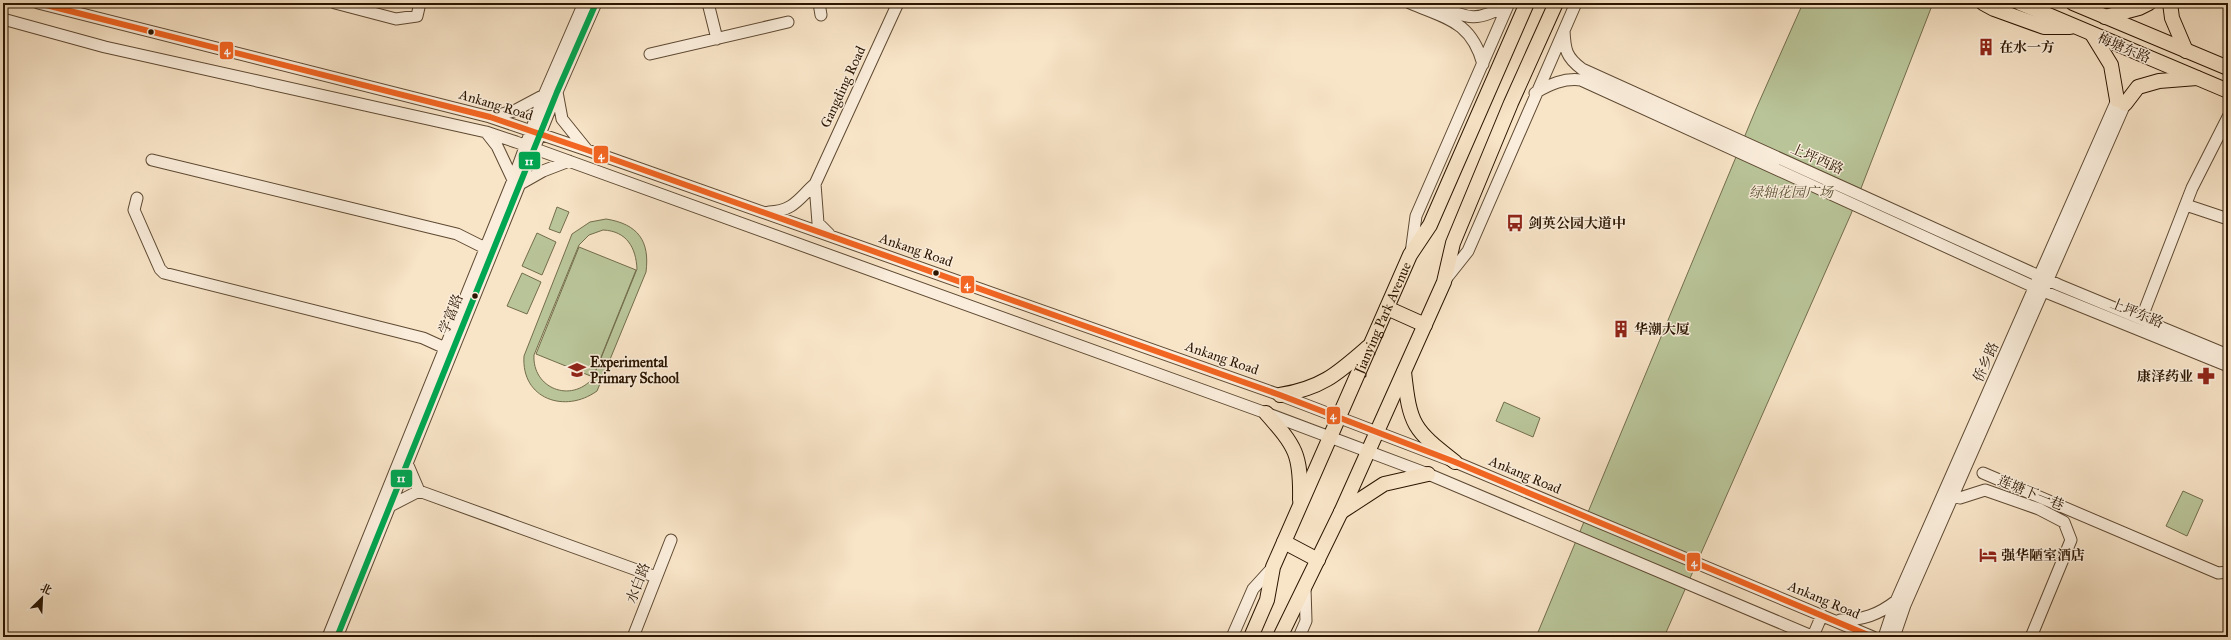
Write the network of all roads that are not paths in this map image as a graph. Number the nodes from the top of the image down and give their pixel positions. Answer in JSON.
{"nodes":[{"id":1,"x":38,"y":3,"type":"edge"},
{"id":2,"x":335,"y":3,"type":"edge"},
{"id":3,"x":420,"y":3,"type":"edge"},
{"id":4,"x":584,"y":3,"type":"edge"},
{"id":5,"x":596,"y":3,"type":"edge"},
{"id":6,"x":708,"y":3,"type":"edge"},
{"id":7,"x":819,"y":3,"type":"edge"},
{"id":8,"x":898,"y":3,"type":"edge"},
{"id":9,"x":1410,"y":3,"type":"edge"},
{"id":10,"x":1434,"y":3,"type":"edge"},
{"id":11,"x":1527,"y":3,"type":"edge"},
{"id":12,"x":1556,"y":3,"type":"edge"},
{"id":13,"x":1576,"y":3,"type":"edge"},
{"id":14,"x":1983,"y":3,"type":"edge"},
{"id":15,"x":2020,"y":3,"type":"edge"},
{"id":16,"x":2074,"y":3,"type":"edge"},
{"id":17,"x":2148,"y":3,"type":"edge"},
{"id":18,"x":2170,"y":3,"type":"edge"},
{"id":19,"x":1509,"y":4,"type":"edge"},
{"id":20,"x":821,"y":15,"type":"dead end"},
{"id":21,"x":2105,"y":16,"type":"junction"},
{"id":22,"x":3,"y":19,"type":"edge"},
{"id":23,"x":1460,"y":20,"type":"junction"},
{"id":24,"x":788,"y":22,"type":"dead end"},
{"id":25,"x":2076,"y":28,"type":"junction"},
{"id":26,"x":1564,"y":31,"type":"junction"},
{"id":27,"x":2092,"y":34,"type":"junction"},
{"id":28,"x":717,"y":39,"type":"junction"},
{"id":29,"x":2186,"y":51,"type":"junction"},
{"id":30,"x":650,"y":54,"type":"dead end"},
{"id":31,"x":1483,"y":64,"type":"junction"},
{"id":32,"x":2228,"y":68,"type":"edge"},
{"id":33,"x":1581,"y":75,"type":"junction"},
{"id":34,"x":2198,"y":78,"type":"junction"},
{"id":35,"x":2228,"y":91,"type":"edge"},
{"id":36,"x":557,"y":92,"type":"junction"},
{"id":37,"x":1535,"y":93,"type":"junction"},
{"id":38,"x":544,"y":95,"type":"junction"},
{"id":39,"x":2121,"y":102,"type":"junction"},
{"id":40,"x":490,"y":117,"type":"junction"},
{"id":41,"x":2228,"y":117,"type":"edge"},
{"id":42,"x":486,"y":132,"type":"junction"},
{"id":43,"x":536,"y":133,"type":"junction"},
{"id":44,"x":535,"y":148,"type":"junction"},
{"id":45,"x":587,"y":150,"type":"junction"},
{"id":46,"x":152,"y":160,"type":"dead end"},
{"id":47,"x":569,"y":161,"type":"junction"},
{"id":48,"x":626,"y":164,"type":"junction"},
{"id":49,"x":620,"y":179,"type":"junction"},
{"id":50,"x":517,"y":182,"type":"junction"},
{"id":51,"x":815,"y":184,"type":"junction"},
{"id":52,"x":137,"y":198,"type":"dead end"},
{"id":53,"x":2186,"y":205,"type":"junction"},
{"id":54,"x":764,"y":213,"type":"junction"},
{"id":55,"x":2228,"y":219,"type":"edge"},
{"id":56,"x":831,"y":236,"type":"junction"},
{"id":57,"x":485,"y":248,"type":"junction"},
{"id":58,"x":1410,"y":255,"type":"junction"},
{"id":59,"x":2044,"y":278,"type":"junction"},
{"id":60,"x":1444,"y":282,"type":"junction"},
{"id":61,"x":2039,"y":290,"type":"junction"},
{"id":62,"x":1387,"y":308,"type":"junction"},
{"id":63,"x":2142,"y":317,"type":"dead end"},
{"id":64,"x":1425,"y":325,"type":"junction"},
{"id":65,"x":1372,"y":344,"type":"junction"},
{"id":66,"x":445,"y":348,"type":"junction"},
{"id":67,"x":2228,"y":355,"type":"edge"},
{"id":68,"x":2228,"y":366,"type":"edge"},
{"id":69,"x":1404,"y":372,"type":"junction"},
{"id":70,"x":1280,"y":395,"type":"junction"},
{"id":71,"x":1266,"y":413,"type":"junction"},
{"id":72,"x":1339,"y":418,"type":"junction"},
{"id":73,"x":1377,"y":432,"type":"junction"},
{"id":74,"x":1330,"y":438,"type":"junction"},
{"id":75,"x":1368,"y":452,"type":"junction"},
{"id":76,"x":1455,"y":462,"type":"junction"},
{"id":77,"x":407,"y":463,"type":"junction"},
{"id":78,"x":1983,"y":473,"type":"dead end"},
{"id":79,"x":1428,"y":474,"type":"junction"},
{"id":80,"x":420,"y":492,"type":"junction"},
{"id":81,"x":1960,"y":498,"type":"dead end"},
{"id":82,"x":1300,"y":505,"type":"junction"},
{"id":83,"x":390,"y":506,"type":"junction"},
{"id":84,"x":1341,"y":512,"type":"junction"},
{"id":85,"x":671,"y":540,"type":"dead end"},
{"id":86,"x":1284,"y":542,"type":"junction"},
{"id":87,"x":1318,"y":560,"type":"junction"},
{"id":88,"x":1273,"y":567,"type":"junction"},
{"id":89,"x":2228,"y":572,"type":"edge"},
{"id":90,"x":656,"y":577,"type":"junction"},
{"id":91,"x":1305,"y":588,"type":"junction"},
{"id":92,"x":1896,"y":601,"type":"junction"},
{"id":93,"x":1822,"y":615,"type":"junction"},
{"id":94,"x":1835,"y":620,"type":"junction"},
{"id":95,"x":328,"y":637,"type":"edge"},
{"id":96,"x":337,"y":637,"type":"edge"},
{"id":97,"x":633,"y":637,"type":"edge"},
{"id":98,"x":1232,"y":637,"type":"edge"},
{"id":99,"x":1251,"y":637,"type":"edge"},
{"id":100,"x":1280,"y":637,"type":"edge"},
{"id":101,"x":1298,"y":637,"type":"edge"},
{"id":102,"x":1814,"y":637,"type":"edge"},
{"id":103,"x":1873,"y":637,"type":"edge"},
{"id":104,"x":1884,"y":637,"type":"edge"},
{"id":105,"x":1894,"y":637,"type":"edge"},
{"id":106,"x":2031,"y":637,"type":"edge"}],
"edges":[{"from":1,"to":40,"type":"street","name":"Ankang Road"},
{"from":2,"to":3,"type":"street"},
{"from":4,"to":38,"type":"street","name":"学富路"},
{"from":5,"to":36,"type":"street","name":"学富路"},
{"from":6,"to":28,"type":"street"},
{"from":7,"to":20,"type":"street"},
{"from":8,"to":51,"type":"street","name":"Gangding Road"},
{"from":9,"to":23,"type":"street"},
{"from":10,"to":23,"type":"street"},
{"from":11,"to":58,"type":"main road","name":"Jianying Park Avenue"},
{"from":12,"to":60,"type":"main road"},
{"from":13,"to":26,"type":"street"},
{"from":14,"to":25,"type":"main road"},
{"from":15,"to":25,"type":"main road","name":"梅塘东路"},
{"from":16,"to":21,"type":"main road","name":"梅塘东路"},
{"from":17,"to":21,"type":"main road"},
{"from":18,"to":29,"type":"main road"},
{"from":19,"to":23,"type":"street"},
{"from":19,"to":31,"type":"street"},
{"from":21,"to":29,"type":"main road","name":"梅塘东路"},
{"from":22,"to":42,"type":"street","name":"Ankang Road"},
{"from":23,"to":31,"type":"street"},
{"from":24,"to":28,"type":"street"},
{"from":25,"to":27,"type":"main road","name":"梅塘东路"},
{"from":26,"to":33,"type":"street"},
{"from":26,"to":37,"type":"street"},
{"from":27,"to":34,"type":"main road","name":"梅塘东路"},
{"from":27,"to":39,"type":"main road"},
{"from":28,"to":30,"type":"street"},
{"from":29,"to":32,"type":"main road","name":"梅塘东路"},
{"from":31,"to":58,"type":"street"},
{"from":33,"to":37,"type":"street"},
{"from":33,"to":59,"type":"street","name":"上坪西路"},
{"from":33,"to":61,"type":"street","name":"上坪西路"},
{"from":34,"to":35,"type":"main road","name":"梅塘东路"},
{"from":34,"to":39,"type":"main road"},
{"from":36,"to":43,"type":"street","name":"学富路"},
{"from":36,"to":45,"type":"street"},
{"from":37,"to":60,"type":"street"},
{"from":38,"to":40,"type":"street"},
{"from":38,"to":43,"type":"street","name":"学富路"},
{"from":39,"to":59,"type":"street","name":"侨乡路"},
{"from":40,"to":43,"type":"street","name":"Ankang Road"},
{"from":41,"to":53,"type":"street"},
{"from":42,"to":44,"type":"street","name":"Ankang Road"},
{"from":42,"to":50,"type":"street"},
{"from":43,"to":44,"type":"street","name":"学富路"},
{"from":43,"to":45,"type":"street","name":"Ankang Road"},
{"from":43,"to":50,"type":"street","name":"学富路"},
{"from":44,"to":47,"type":"street","name":"Ankang Road"},
{"from":44,"to":50,"type":"street","name":"学富路"},
{"from":45,"to":48,"type":"street","name":"Ankang Road"},
{"from":46,"to":57,"type":"street"},
{"from":47,"to":49,"type":"street","name":"Ankang Road"},
{"from":47,"to":50,"type":"street"},
{"from":48,"to":49,"type":"street"},
{"from":48,"to":54,"type":"street","name":"Ankang Road"},
{"from":49,"to":71,"type":"street","name":"Ankang Road"},
{"from":50,"to":57,"type":"street","name":"学富路"},
{"from":50,"to":77,"type":"street","name":"学富路"},
{"from":51,"to":54,"type":"street"},
{"from":51,"to":56,"type":"street"},
{"from":52,"to":66,"type":"street"},
{"from":53,"to":55,"type":"street"},
{"from":53,"to":63,"type":"street"},
{"from":54,"to":56,"type":"street","name":"Ankang Road"},
{"from":56,"to":70,"type":"street","name":"Ankang Road"},
{"from":57,"to":66,"type":"street","name":"学富路"},
{"from":58,"to":62,"type":"main road","name":"Jianying Park Avenue"},
{"from":59,"to":61,"type":"street","name":"侨乡路"},
{"from":59,"to":67,"type":"street","name":"上坪东路"},
{"from":60,"to":64,"type":"main road"},
{"from":61,"to":68,"type":"street","name":"上坪东路"},
{"from":61,"to":92,"type":"street","name":"侨乡路"},
{"from":61,"to":105,"type":"street","name":"侨乡路"},
{"from":62,"to":64,"type":"main road"},
{"from":62,"to":65,"type":"main road","name":"Jianying Park Avenue"},
{"from":64,"to":69,"type":"main road"},
{"from":65,"to":70,"type":"main road"},
{"from":65,"to":72,"type":"main road","name":"Jianying Park Avenue"},
{"from":66,"to":95,"type":"street","name":"学富路"},
{"from":69,"to":73,"type":"main road"},
{"from":69,"to":76,"type":"main road"},
{"from":70,"to":72,"type":"street","name":"Ankang Road"},
{"from":71,"to":74,"type":"street","name":"Ankang Road"},
{"from":71,"to":82,"type":"main road"},
{"from":72,"to":73,"type":"street","name":"Ankang Road"},
{"from":72,"to":74,"type":"main road","name":"Jianying Park Avenue"},
{"from":73,"to":75,"type":"main road"},
{"from":73,"to":76,"type":"street","name":"Ankang Road"},
{"from":74,"to":75,"type":"street","name":"Ankang Road"},
{"from":74,"to":82,"type":"main road","name":"Jianying Park Avenue"},
{"from":75,"to":79,"type":"street","name":"Ankang Road"},
{"from":75,"to":84,"type":"main road"},
{"from":76,"to":93,"type":"street","name":"Ankang Road"},
{"from":77,"to":80,"type":"street"},
{"from":77,"to":83,"type":"street","name":"学富路"},
{"from":78,"to":89,"type":"street"},
{"from":79,"to":84,"type":"main road"},
{"from":79,"to":102,"type":"street","name":"Ankang Road"},
{"from":80,"to":83,"type":"street"},
{"from":80,"to":90,"type":"street"},
{"from":81,"to":106,"type":"street","name":"莲塘下一巷"},
{"from":82,"to":86,"type":"main road","name":"Jianying Park Avenue"},
{"from":83,"to":96,"type":"street","name":"学富路"},
{"from":84,"to":87,"type":"main road"},
{"from":85,"to":90,"type":"street","name":"水白路"},
{"from":86,"to":87,"type":"main road"},
{"from":86,"to":88,"type":"main road","name":"Jianying Park Avenue"},
{"from":87,"to":91,"type":"main road"},
{"from":88,"to":98,"type":"street"},
{"from":88,"to":99,"type":"main road","name":"Jianying Park Avenue"},
{"from":90,"to":97,"type":"street","name":"水白路"},
{"from":91,"to":100,"type":"main road"},
{"from":91,"to":101,"type":"street"},
{"from":92,"to":94,"type":"street"},
{"from":92,"to":104,"type":"street","name":"侨乡路"},
{"from":93,"to":94,"type":"street","name":"Ankang Road"},
{"from":93,"to":102,"type":"street"},
{"from":94,"to":103,"type":"street","name":"Ankang Road"}]}
